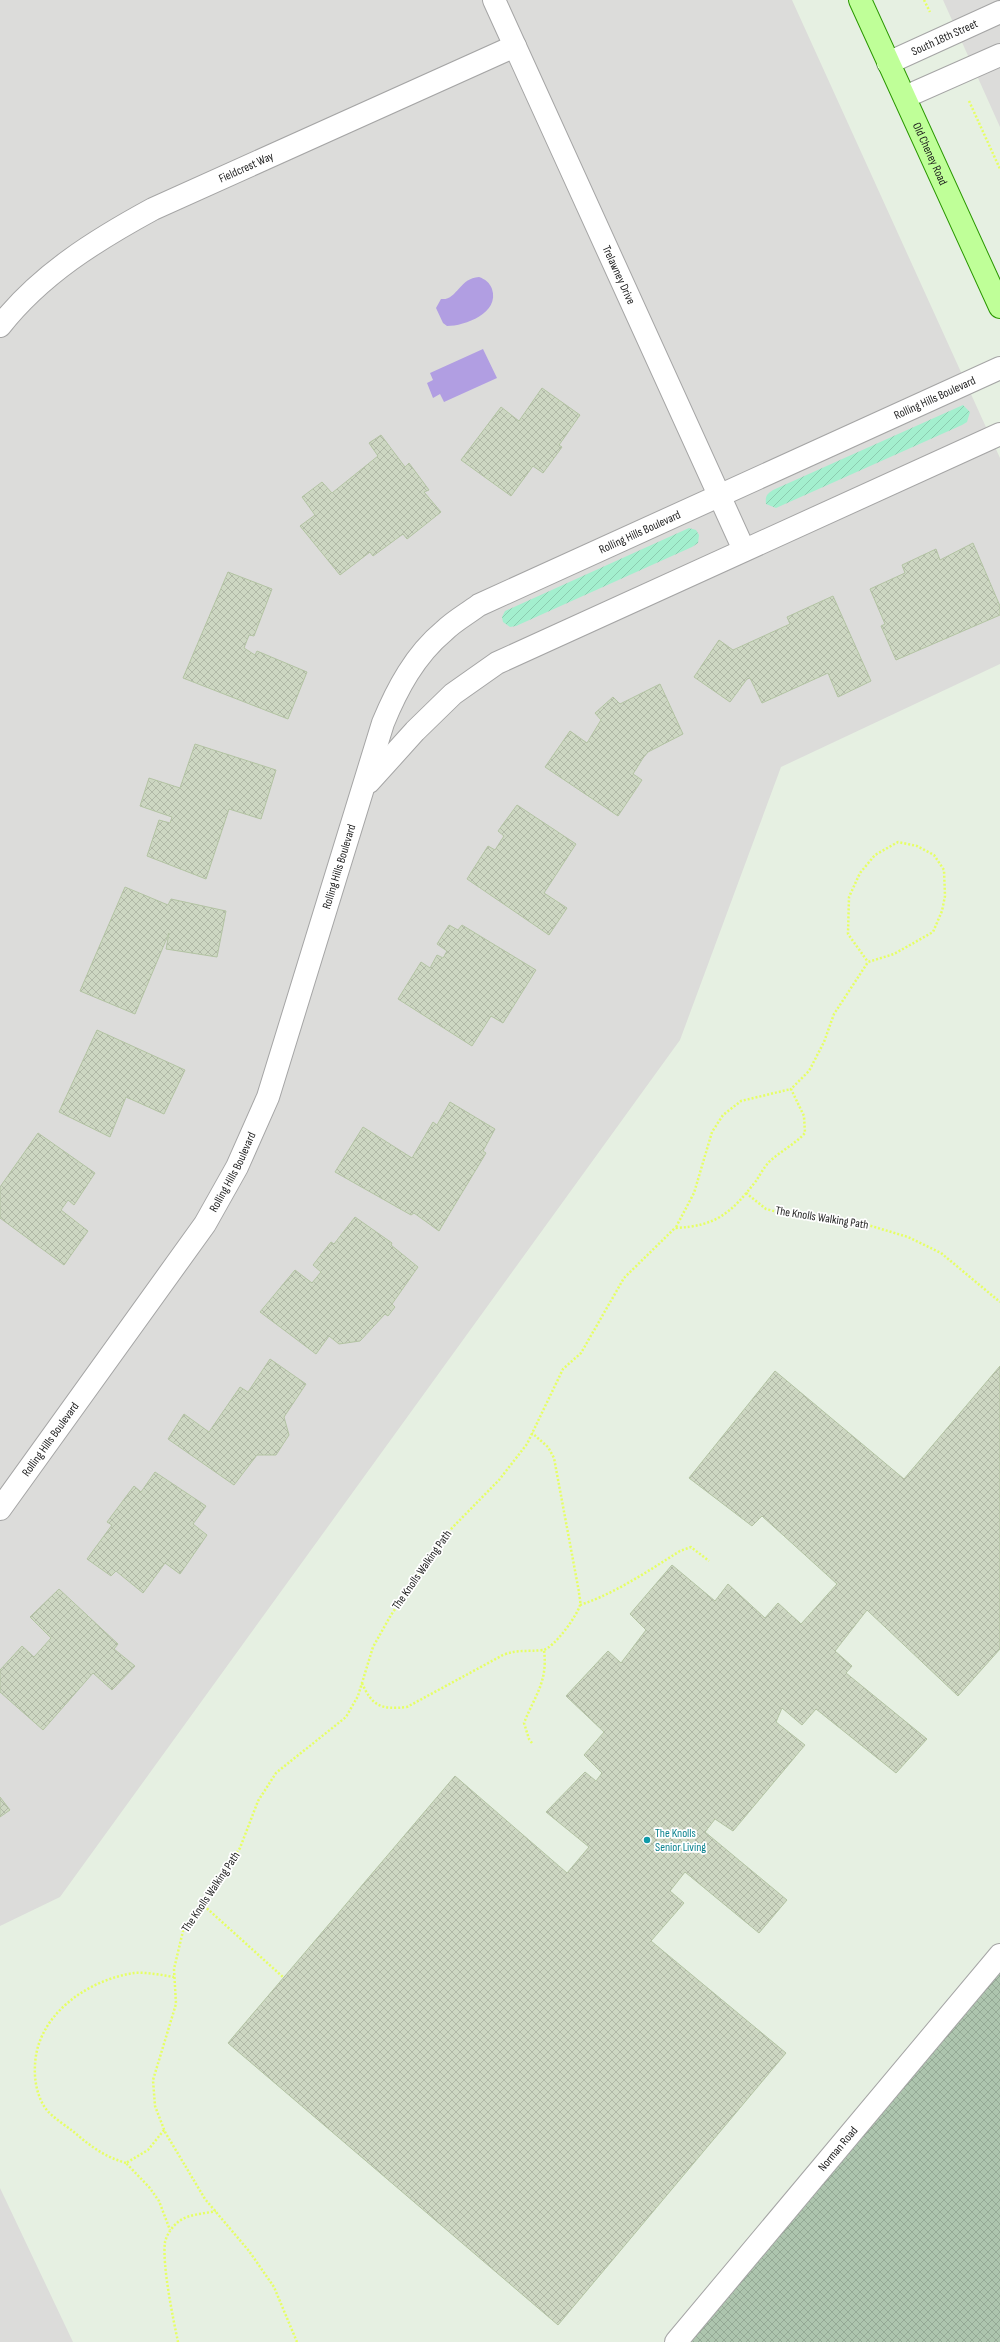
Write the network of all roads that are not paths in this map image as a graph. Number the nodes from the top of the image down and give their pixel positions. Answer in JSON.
{"nodes":[{"id":1,"x":494,"y":0,"type":"edge"},
{"id":2,"x":860,"y":0,"type":"edge"},
{"id":3,"x":1000,"y":12,"type":"edge"},
{"id":4,"x":515,"y":46,"type":"junction"},
{"id":5,"x":1000,"y":55,"type":"edge"},
{"id":6,"x":888,"y":63,"type":"junction"},
{"id":7,"x":905,"y":97,"type":"junction"},
{"id":8,"x":1000,"y":307,"type":"edge"},
{"id":9,"x":0,"y":326,"type":"edge"},
{"id":10,"x":1000,"y":368,"type":"edge"},
{"id":11,"x":1000,"y":434,"type":"edge"},
{"id":12,"x":718,"y":496,"type":"junction"},
{"id":13,"x":744,"y":550,"type":"junction"},
{"id":14,"x":365,"y":785,"type":"junction"},
{"id":15,"x":0,"y":1509,"type":"edge"},
{"id":16,"x":1000,"y":1955,"type":"edge"},
{"id":17,"x":676,"y":2342,"type":"edge"}],
"edges":[{"from":1,"to":4,"type":"street","name":"Trelawney Drive"},
{"from":2,"to":6,"type":"main road","name":"Old Cheney Road"},
{"from":3,"to":6,"type":"street","name":"South 18th Street"},
{"from":4,"to":9,"type":"street","name":"Fieldcrest Way"},
{"from":4,"to":12,"type":"street","name":"Trelawney Drive"},
{"from":5,"to":7,"type":"street"},
{"from":6,"to":7,"type":"main road","name":"Old Cheney Road"},
{"from":7,"to":8,"type":"main road","name":"Old Cheney Road"},
{"from":10,"to":12,"type":"street","name":"Rolling Hills Boulevard"},
{"from":11,"to":13,"type":"street","name":"Rolling Hills Boulevard"},
{"from":12,"to":13,"type":"street","name":"Trelawney Drive"},
{"from":12,"to":14,"type":"street","name":"Rolling Hills Boulevard"},
{"from":13,"to":14,"type":"street","name":"Rolling Hills Boulevard"},
{"from":14,"to":15,"type":"street","name":"Rolling Hills Boulevard"},
{"from":16,"to":17,"type":"street","name":"Norman Road"}]}
